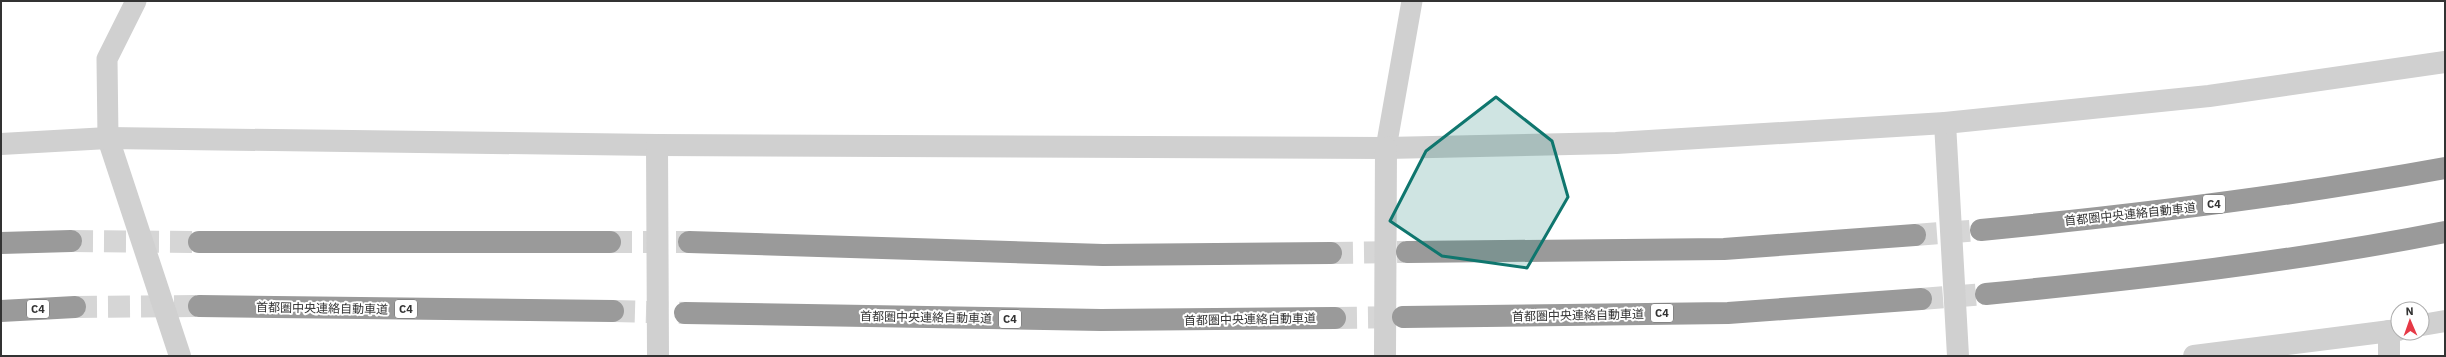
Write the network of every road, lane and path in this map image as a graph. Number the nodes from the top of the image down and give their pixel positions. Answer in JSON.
{"nodes":[{"id":1,"x":136,"y":1,"type":"edge"},
{"id":2,"x":1412,"y":1,"type":"edge"},
{"id":3,"x":2445,"y":62,"type":"edge"},
{"id":4,"x":1945,"y":123,"type":"junction"},
{"id":5,"x":108,"y":138,"type":"junction"},
{"id":6,"x":1,"y":144,"type":"edge"},
{"id":7,"x":657,"y":145,"type":"junction"},
{"id":8,"x":1386,"y":148,"type":"junction"},
{"id":9,"x":2445,"y":168,"type":"edge"},
{"id":10,"x":1981,"y":230,"type":"tunnel mouth"},
{"id":11,"x":2445,"y":232,"type":"edge"},
{"id":12,"x":1915,"y":235,"type":"tunnel mouth"},
{"id":13,"x":71,"y":241,"type":"tunnel mouth"},
{"id":14,"x":199,"y":242,"type":"tunnel mouth"},
{"id":15,"x":610,"y":242,"type":"tunnel mouth"},
{"id":16,"x":689,"y":242,"type":"tunnel mouth"},
{"id":17,"x":1,"y":243,"type":"edge"},
{"id":18,"x":1407,"y":252,"type":"tunnel mouth"},
{"id":19,"x":1331,"y":253,"type":"tunnel mouth"},
{"id":20,"x":1986,"y":294,"type":"tunnel mouth"},
{"id":21,"x":1921,"y":299,"type":"tunnel mouth"},
{"id":22,"x":199,"y":306,"type":"tunnel mouth"},
{"id":23,"x":75,"y":307,"type":"tunnel mouth"},
{"id":24,"x":1,"y":311,"type":"edge"},
{"id":25,"x":613,"y":311,"type":"tunnel mouth"},
{"id":26,"x":685,"y":313,"type":"tunnel mouth"},
{"id":27,"x":1403,"y":317,"type":"tunnel mouth"},
{"id":28,"x":1335,"y":318,"type":"tunnel mouth"},
{"id":29,"x":2445,"y":321,"type":"edge"},
{"id":30,"x":2430,"y":324,"type":"edge"},
{"id":31,"x":2390,"y":331,"type":"edge"},
{"id":32,"x":2391,"y":341,"type":"edge"},
{"id":33,"x":180,"y":356,"type":"edge"},
{"id":34,"x":658,"y":356,"type":"edge"},
{"id":35,"x":1385,"y":356,"type":"edge"},
{"id":36,"x":1958,"y":356,"type":"edge"},
{"id":37,"x":2194,"y":356,"type":"edge"},
{"id":38,"x":2389,"y":356,"type":"edge"}],
"edges":[{"from":1,"to":5,"type":"lane"},
{"from":2,"to":8,"type":"lane"},
{"from":3,"to":4,"type":"street"},
{"from":4,"to":8,"type":"street"},
{"from":4,"to":36,"type":"street"},
{"from":5,"to":6,"type":"street"},
{"from":5,"to":7,"type":"street"},
{"from":5,"to":33,"type":"street"},
{"from":7,"to":8,"type":"street"},
{"from":7,"to":34,"type":"street"},
{"from":8,"to":35,"type":"street"},
{"from":9,"to":10,"type":"highway","name":"首都圏中央連絡自動車道","number":"C4"},
{"from":11,"to":20,"type":"highway"},
{"from":12,"to":18,"type":"highway"},
{"from":13,"to":17,"type":"highway"},
{"from":14,"to":15,"type":"highway"},
{"from":16,"to":19,"type":"highway"},
{"from":21,"to":27,"type":"highway","name":"首都圏中央連絡自動車道","number":"C4"},
{"from":22,"to":25,"type":"highway","name":"首都圏中央連絡自動車道","number":"C4"},
{"from":23,"to":24,"type":"highway","number":"C4"},
{"from":26,"to":28,"type":"highway","name":"首都圏中央連絡自動車道","number":"C4"},
{"from":29,"to":30,"type":"street"},
{"from":31,"to":37,"type":"street"},
{"from":32,"to":38,"type":"street"}]}
